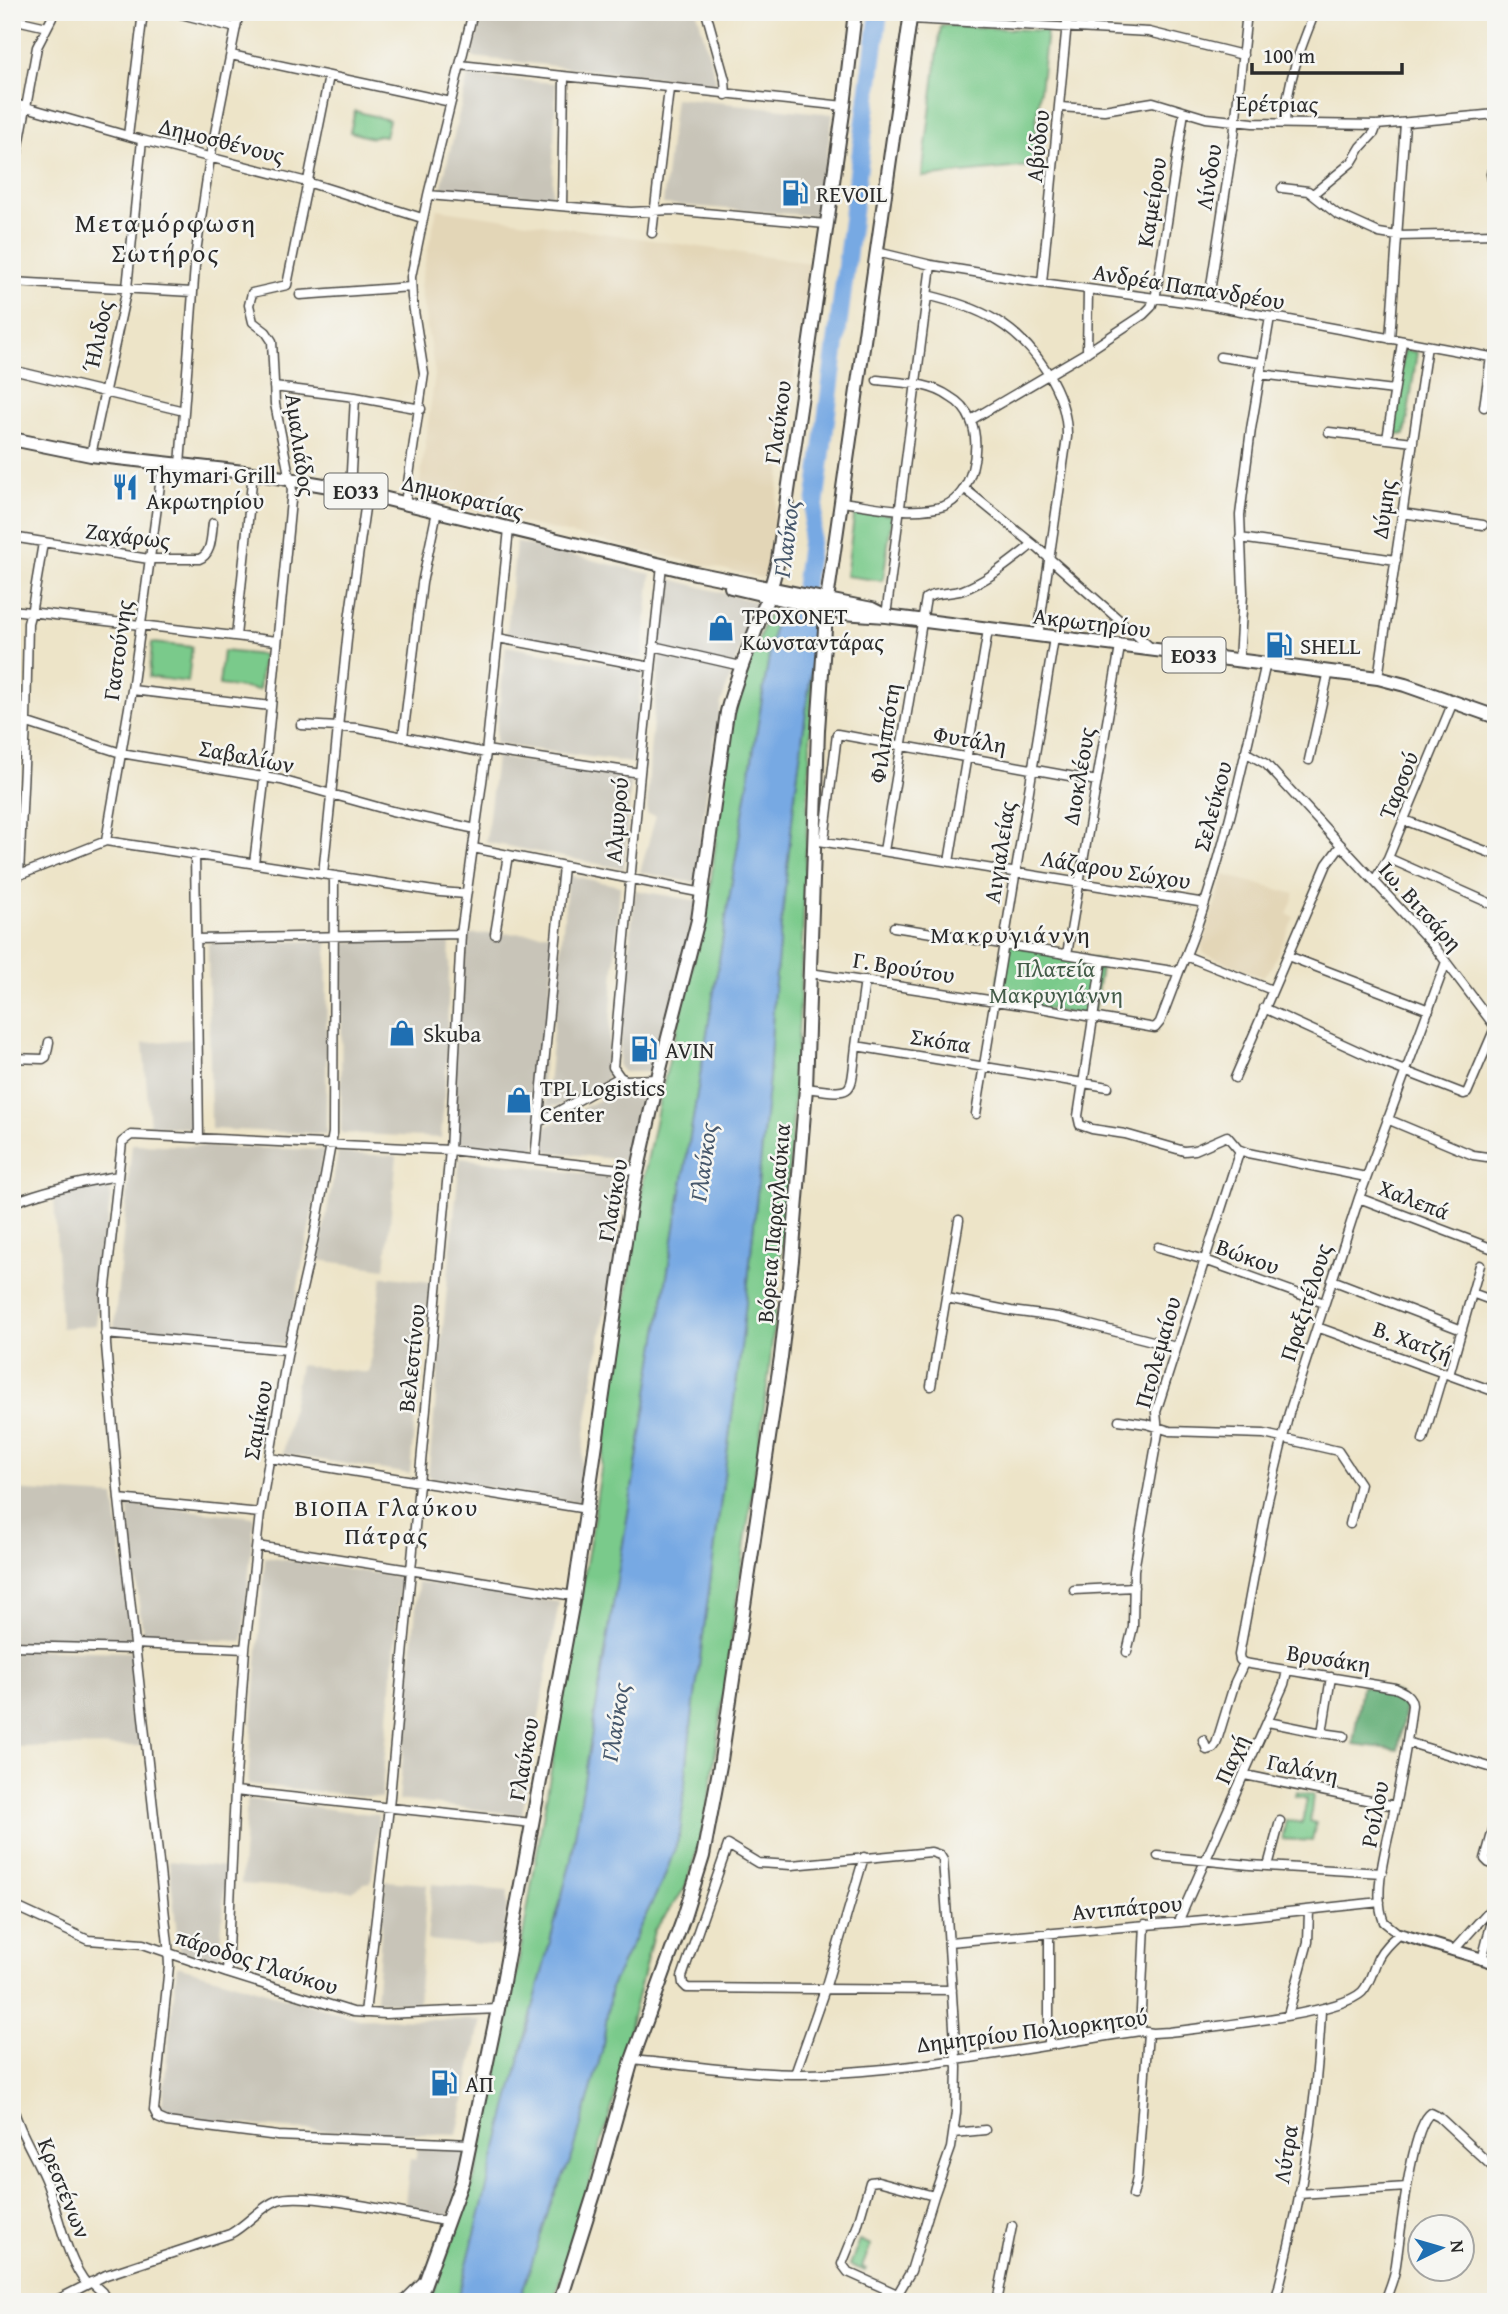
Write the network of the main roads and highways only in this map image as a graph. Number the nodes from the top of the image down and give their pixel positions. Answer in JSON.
{"nodes":[{"id":1,"x":855,"y":12,"type":"edge"},
{"id":2,"x":911,"y":16,"type":"edge"},
{"id":3,"x":12,"y":439,"type":"edge"},
{"id":4,"x":775,"y":594,"type":"junction"},
{"id":5,"x":823,"y":604,"type":"junction"},
{"id":6,"x":1496,"y":717,"type":"edge"},
{"id":7,"x":418,"y":2302,"type":"edge"},
{"id":8,"x":559,"y":2302,"type":"edge"}],
"edges":[{"from":1,"to":4,"type":"main road","name":"Γλαύκου"},
{"from":2,"to":5,"type":"main road"},
{"from":3,"to":4,"type":"main road","name":"Δημοκρατίας","number":"ΕΟ33"},
{"from":4,"to":5,"type":"main road","name":"Ακρωτηρίου","number":"ΕΟ33"},
{"from":4,"to":7,"type":"main road","name":"Γλαύκου"},
{"from":5,"to":6,"type":"main road","name":"Ακρωτηρίου","number":"ΕΟ33"},
{"from":5,"to":8,"type":"main road","name":"Βόρεια Παραγλαύκια"}]}
